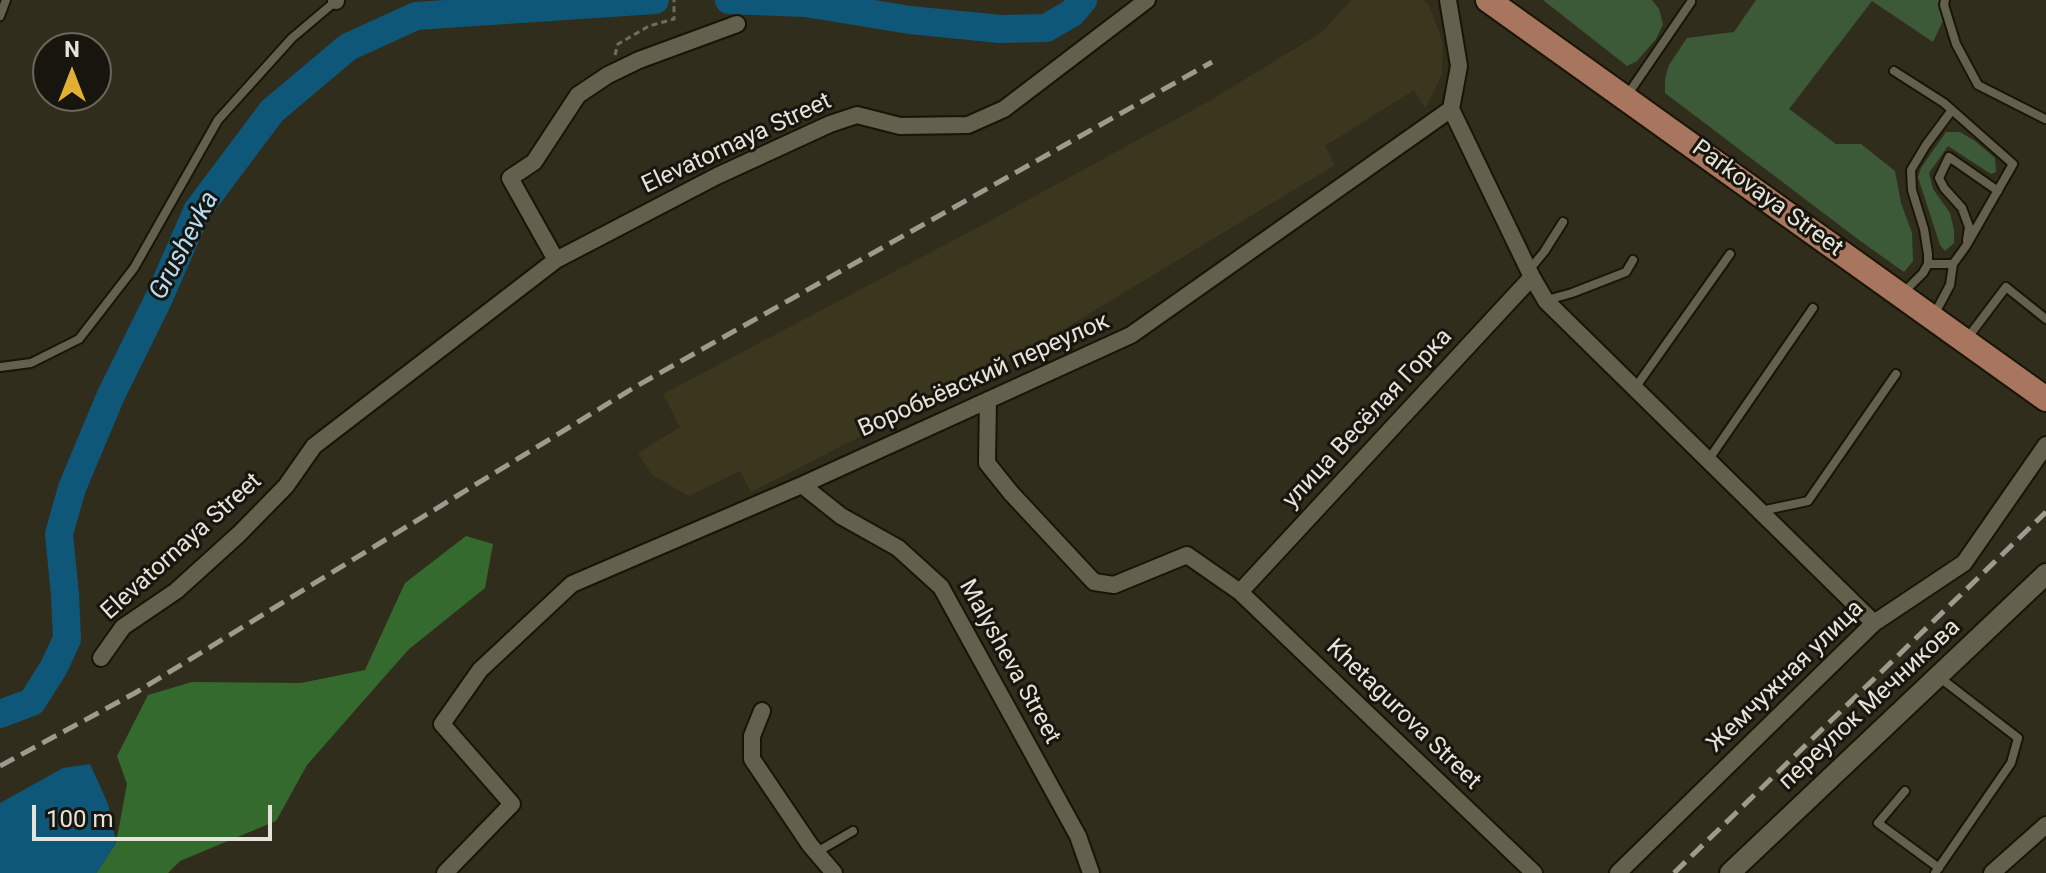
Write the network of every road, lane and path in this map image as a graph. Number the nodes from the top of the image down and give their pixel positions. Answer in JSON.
{"nodes":[{"id":1,"x":6,"y":0,"type":"edge"},
{"id":2,"x":337,"y":0,"type":"edge"},
{"id":3,"x":674,"y":0,"type":"edge"},
{"id":4,"x":1147,"y":0,"type":"edge"},
{"id":5,"x":1448,"y":0,"type":"edge"},
{"id":6,"x":1945,"y":0,"type":"edge"},
{"id":7,"x":1691,"y":2,"type":"edge"},
{"id":8,"x":1503,"y":5,"type":"edge"},
{"id":9,"x":0,"y":16,"type":"edge"},
{"id":10,"x":737,"y":24,"type":"dead end"},
{"id":11,"x":1894,"y":71,"type":"dead end"},
{"id":12,"x":608,"y":75,"type":"junction"},
{"id":13,"x":1625,"y":97,"type":"junction"},
{"id":14,"x":1451,"y":109,"type":"junction"},
{"id":15,"x":1952,"y":110,"type":"junction"},
{"id":16,"x":2045,"y":119,"type":"edge"},
{"id":17,"x":1998,"y":191,"type":"junction"},
{"id":18,"x":1563,"y":222,"type":"dead end"},
{"id":19,"x":1966,"y":246,"type":"junction"},
{"id":20,"x":1730,"y":254,"type":"dead end"},
{"id":21,"x":556,"y":260,"type":"junction"},
{"id":22,"x":1633,"y":260,"type":"dead end"},
{"id":23,"x":1928,"y":264,"type":"junction"},
{"id":24,"x":1953,"y":264,"type":"junction"},
{"id":25,"x":1530,"y":274,"type":"junction"},
{"id":26,"x":1902,"y":295,"type":"junction"},
{"id":27,"x":1546,"y":301,"type":"junction"},
{"id":28,"x":1813,"y":308,"type":"dead end"},
{"id":29,"x":1932,"y":317,"type":"junction"},
{"id":30,"x":2046,"y":319,"type":"edge"},
{"id":31,"x":1965,"y":341,"type":"junction"},
{"id":32,"x":0,"y":367,"type":"edge"},
{"id":33,"x":1896,"y":374,"type":"dead end"},
{"id":34,"x":1635,"y":388,"type":"junction"},
{"id":35,"x":2039,"y":391,"type":"edge"},
{"id":36,"x":988,"y":400,"type":"junction"},
{"id":37,"x":2046,"y":445,"type":"edge"},
{"id":38,"x":1708,"y":460,"type":"junction"},
{"id":39,"x":802,"y":485,"type":"junction"},
{"id":40,"x":1760,"y":511,"type":"junction"},
{"id":41,"x":2046,"y":574,"type":"edge"},
{"id":42,"x":1240,"y":592,"type":"junction"},
{"id":43,"x":1874,"y":623,"type":"junction"},
{"id":44,"x":101,"y":658,"type":"dead end"},
{"id":45,"x":1939,"y":676,"type":"junction"},
{"id":46,"x":762,"y":711,"type":"dead end"},
{"id":47,"x":1905,"y":791,"type":"dead end"},
{"id":48,"x":2046,"y":825,"type":"edge"},
{"id":49,"x":853,"y":831,"type":"dead end"},
{"id":50,"x":817,"y":852,"type":"junction"},
{"id":51,"x":1937,"y":870,"type":"edge"},
{"id":52,"x":445,"y":873,"type":"edge"},
{"id":53,"x":834,"y":873,"type":"edge"},
{"id":54,"x":1091,"y":873,"type":"edge"},
{"id":55,"x":1534,"y":873,"type":"edge"},
{"id":56,"x":1618,"y":873,"type":"edge"},
{"id":57,"x":1730,"y":873,"type":"edge"},
{"id":58,"x":1992,"y":873,"type":"edge"}],
"edges":[{"from":1,"to":9,"type":"lane"},
{"from":2,"to":32,"type":"lane"},
{"from":3,"to":12,"type":"path"},
{"from":4,"to":21,"type":"street","name":"Elevatornaya Street"},
{"from":5,"to":14,"type":"street"},
{"from":6,"to":16,"type":"lane"},
{"from":7,"to":13,"type":"lane"},
{"from":8,"to":13,"type":"main road","name":"Parkovaya Street"},
{"from":10,"to":12,"type":"street"},
{"from":11,"to":15,"type":"lane"},
{"from":12,"to":21,"type":"street"},
{"from":13,"to":26,"type":"main road","name":"Parkovaya Street"},
{"from":14,"to":25,"type":"street"},
{"from":14,"to":36,"type":"street","name":"Воробьёвский переулок"},
{"from":15,"to":17,"type":"lane"},
{"from":15,"to":23,"type":"lane"},
{"from":17,"to":19,"type":"lane"},
{"from":17,"to":19,"type":"lane"},
{"from":18,"to":25,"type":"lane"},
{"from":19,"to":24,"type":"lane"},
{"from":20,"to":34,"type":"lane"},
{"from":21,"to":44,"type":"street","name":"Elevatornaya Street"},
{"from":22,"to":27,"type":"lane"},
{"from":23,"to":24,"type":"lane"},
{"from":23,"to":26,"type":"lane"},
{"from":24,"to":29,"type":"lane"},
{"from":25,"to":27,"type":"street"},
{"from":25,"to":42,"type":"street","name":"улица Весёлая Горка"},
{"from":26,"to":29,"type":"main road","name":"Parkovaya Street"},
{"from":27,"to":34,"type":"street"},
{"from":28,"to":38,"type":"lane"},
{"from":29,"to":31,"type":"main road","name":"Parkovaya Street"},
{"from":30,"to":31,"type":"lane"},
{"from":31,"to":35,"type":"main road","name":"Parkovaya Street"},
{"from":33,"to":40,"type":"lane"},
{"from":34,"to":38,"type":"street"},
{"from":36,"to":39,"type":"street","name":"Воробьёвский переулок"},
{"from":36,"to":42,"type":"street","name":"Khetagurova Street"},
{"from":37,"to":43,"type":"street","name":"Жемчужная улица"},
{"from":38,"to":40,"type":"street"},
{"from":39,"to":52,"type":"street","name":"Воробьёвский переулок"},
{"from":39,"to":54,"type":"street","name":"Malysheva Street"},
{"from":40,"to":43,"type":"street"},
{"from":41,"to":45,"type":"street","name":"переулок Мечникова"},
{"from":42,"to":55,"type":"street","name":"Khetagurova Street"},
{"from":43,"to":56,"type":"street","name":"Жемчужная улица"},
{"from":45,"to":51,"type":"lane"},
{"from":45,"to":57,"type":"street","name":"переулок Мечникова"},
{"from":46,"to":50,"type":"street"},
{"from":47,"to":51,"type":"lane"},
{"from":48,"to":58,"type":"street"},
{"from":49,"to":50,"type":"lane"},
{"from":50,"to":53,"type":"street"}]}
